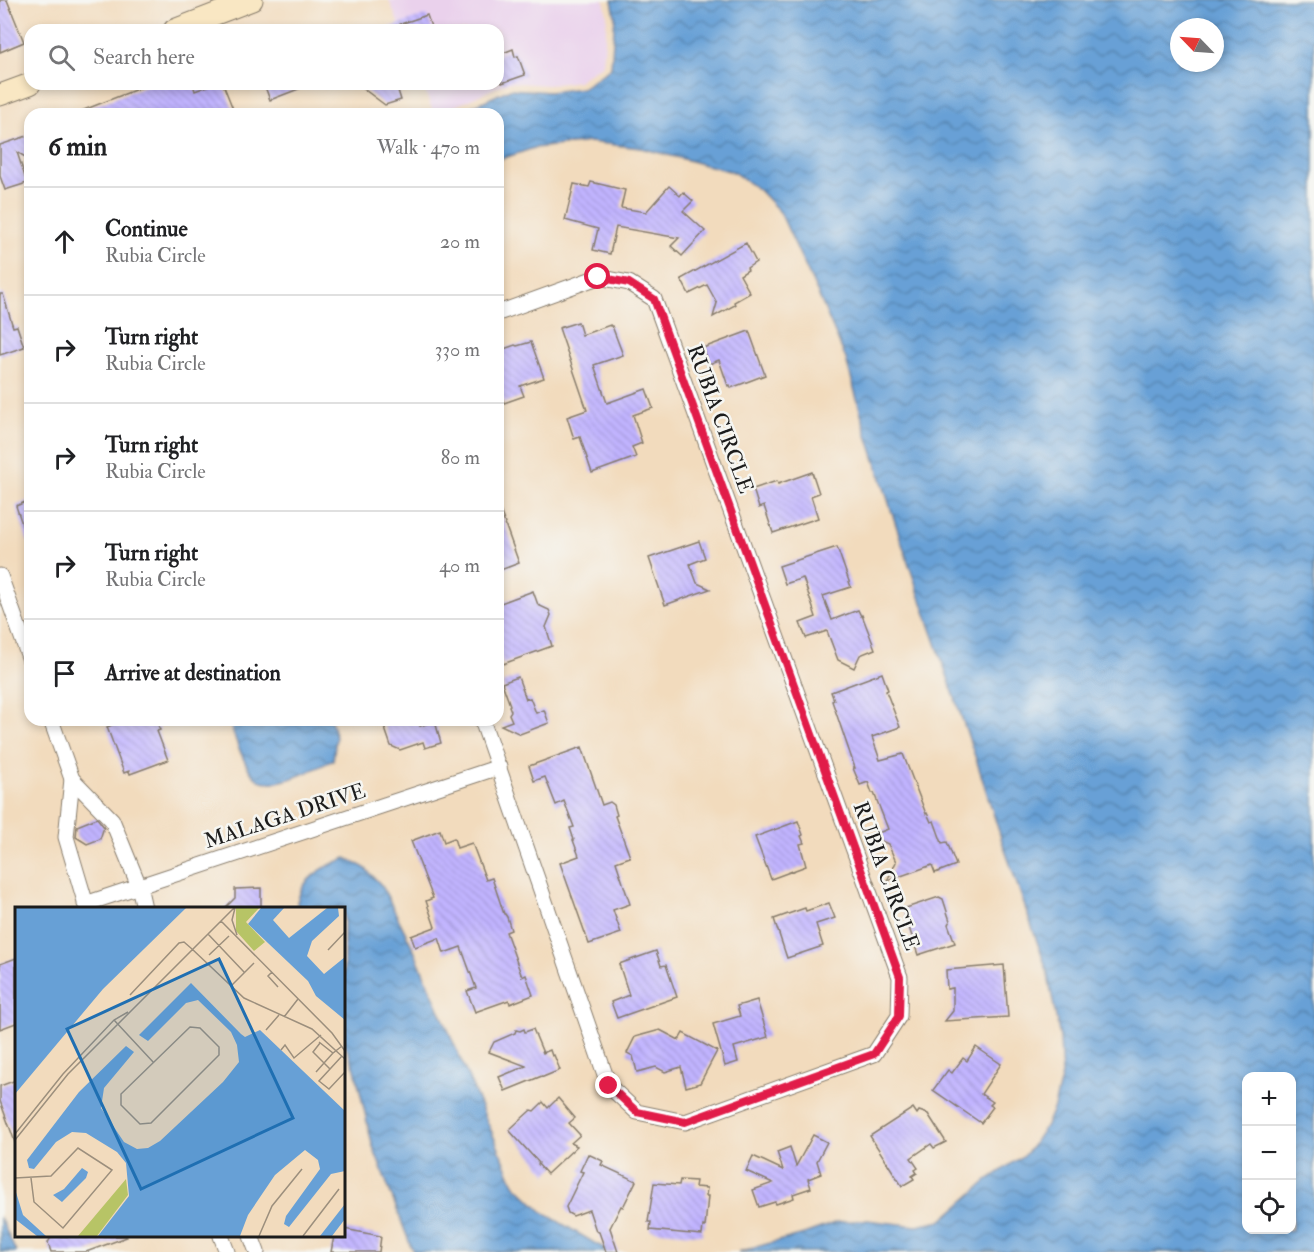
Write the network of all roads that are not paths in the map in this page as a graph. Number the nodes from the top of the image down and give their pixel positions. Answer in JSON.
{"nodes":[{"id":1,"x":252,"y":0,"type":"edge"},
{"id":2,"x":225,"y":5,"type":"edge"},
{"id":3,"x":186,"y":24,"type":"edge"},
{"id":4,"x":24,"y":86,"type":"edge"},
{"id":5,"x":0,"y":95,"type":"edge"},
{"id":6,"x":504,"y":311,"type":"edge"},
{"id":7,"x":0,"y":576,"type":"edge"},
{"id":8,"x":24,"y":643,"type":"edge"},
{"id":9,"x":53,"y":726,"type":"edge"},
{"id":10,"x":484,"y":726,"type":"edge"},
{"id":11,"x":499,"y":767,"type":"junction"},
{"id":12,"x":72,"y":778,"type":"junction"},
{"id":13,"x":139,"y":886,"type":"junction"},
{"id":14,"x":86,"y":906,"type":"edge"},
{"id":15,"x":144,"y":907,"type":"edge"},
{"id":16,"x":221,"y":1237,"type":"edge"},
{"id":17,"x":250,"y":1237,"type":"edge"},
{"id":18,"x":227,"y":1252,"type":"edge"},
{"id":19,"x":256,"y":1252,"type":"edge"}],
"edges":[{"from":1,"to":2,"type":"main road"},
{"from":2,"to":3,"type":"main road"},
{"from":4,"to":5,"type":"main road"},
{"from":6,"to":11,"type":"street","name":"RUBIA CIRCLE"},
{"from":7,"to":8,"type":"street"},
{"from":9,"to":12,"type":"street"},
{"from":10,"to":11,"type":"street","name":"RUBIA CIRCLE"},
{"from":11,"to":13,"type":"street","name":"MALAGA DRIVE"},
{"from":12,"to":13,"type":"street"},
{"from":12,"to":14,"type":"street"},
{"from":13,"to":14,"type":"street","name":"MALAGA DRIVE"},
{"from":13,"to":15,"type":"street"},
{"from":16,"to":18,"type":"street"},
{"from":17,"to":19,"type":"street"}]}
